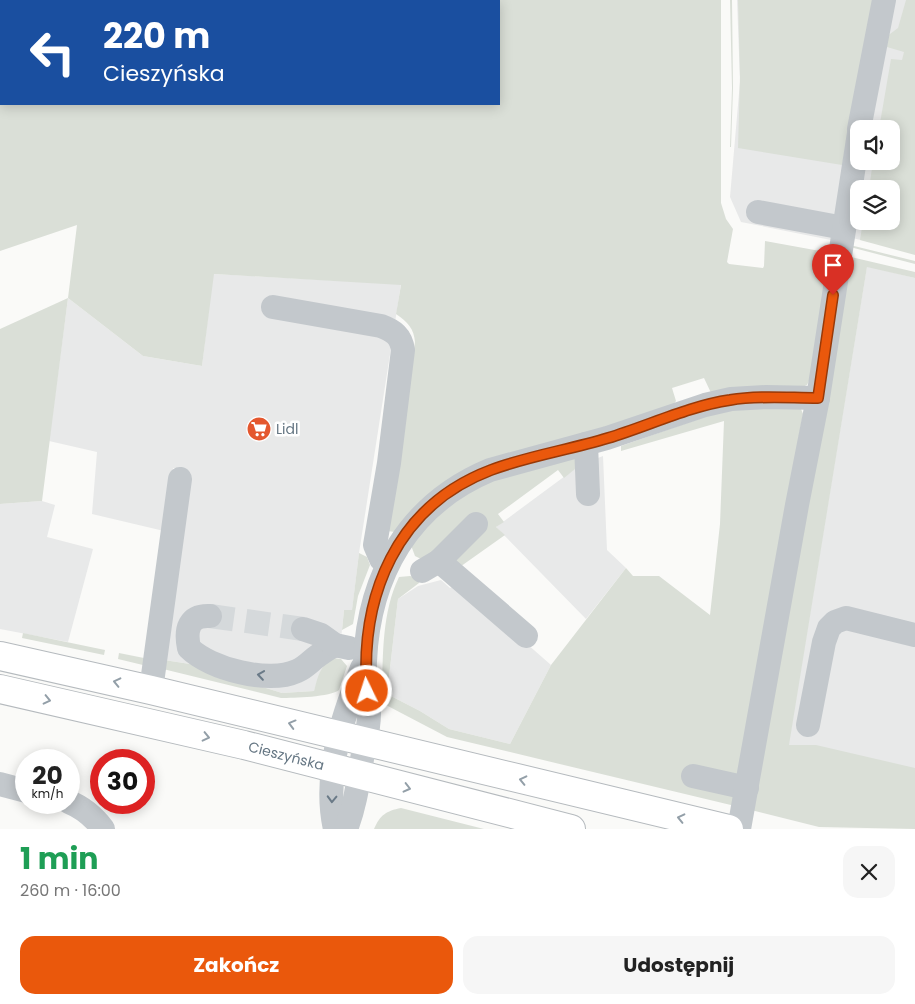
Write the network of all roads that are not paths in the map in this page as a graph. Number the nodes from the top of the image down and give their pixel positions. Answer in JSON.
{"nodes":[{"id":1,"x":884,"y":0,"type":"edge"},
{"id":2,"x":862,"y":120,"type":"edge"},
{"id":3,"x":853,"y":170,"type":"edge"},
{"id":4,"x":758,"y":212,"type":"dead end"},
{"id":5,"x":844,"y":228,"type":"junction"},
{"id":6,"x":273,"y":307,"type":"dead end"},
{"id":7,"x":818,"y":398,"type":"junction"},
{"id":8,"x":597,"y":441,"type":"junction"},
{"id":9,"x":180,"y":479,"type":"dead end"},
{"id":10,"x":588,"y":494,"type":"dead end"},
{"id":11,"x":476,"y":524,"type":"dead end"},
{"id":12,"x":391,"y":557,"type":"junction"},
{"id":13,"x":430,"y":572,"type":"junction"},
{"id":14,"x":210,"y":616,"type":"tunnel mouth"},
{"id":15,"x":303,"y":630,"type":"tunnel mouth"},
{"id":16,"x":915,"y":635,"type":"edge"},
{"id":17,"x":526,"y":636,"type":"dead end"},
{"id":18,"x":336,"y":645,"type":"junction"},
{"id":19,"x":0,"y":656,"type":"edge"},
{"id":20,"x":366,"y":656,"type":"junction"},
{"id":21,"x":0,"y":688,"type":"edge"},
{"id":22,"x":151,"y":690,"type":"junction"},
{"id":23,"x":808,"y":726,"type":"dead end"},
{"id":24,"x":353,"y":738,"type":"junction"},
{"id":25,"x":346,"y":773,"type":"junction"},
{"id":26,"x":693,"y":776,"type":"dead end"},
{"id":27,"x":0,"y":784,"type":"edge"},
{"id":28,"x":15,"y":788,"type":"edge"},
{"id":29,"x":747,"y":788,"type":"junction"},
{"id":30,"x":80,"y":806,"type":"edge"},
{"id":31,"x":103,"y":829,"type":"edge"},
{"id":32,"x":335,"y":829,"type":"edge"},
{"id":33,"x":346,"y":829,"type":"edge"},
{"id":34,"x":571,"y":829,"type":"edge"},
{"id":35,"x":729,"y":829,"type":"edge"},
{"id":36,"x":739,"y":829,"type":"edge"}],
"edges":[{"from":1,"to":2,"type":"street"},
{"from":3,"to":5,"type":"street"},
{"from":4,"to":5,"type":"street"},
{"from":5,"to":7,"type":"street"},
{"from":6,"to":12,"type":"street"},
{"from":7,"to":8,"type":"street"},
{"from":7,"to":29,"type":"street"},
{"from":8,"to":10,"type":"street"},
{"from":8,"to":12,"type":"street"},
{"from":9,"to":22,"type":"street"},
{"from":11,"to":13,"type":"street"},
{"from":12,"to":13,"type":"street"},
{"from":12,"to":20,"type":"street"},
{"from":13,"to":17,"type":"street"},
{"from":18,"to":14,"type":"street","one_way":true},
{"from":15,"to":18,"type":"street"},
{"from":16,"to":23,"type":"street"},
{"from":18,"to":20,"type":"street"},
{"from":22,"to":19,"type":"main road","one_way":true},
{"from":20,"to":24,"type":"street"},
{"from":21,"to":25,"type":"main road","name":"Cieszyńska","one_way":true},
{"from":24,"to":22,"type":"main road","one_way":true},
{"from":24,"to":25,"type":"street"},
{"from":35,"to":24,"type":"main road","one_way":true},
{"from":25,"to":32,"type":"street","one_way":true},
{"from":25,"to":33,"type":"street"},
{"from":25,"to":34,"type":"main road","name":"Cieszyńska","one_way":true},
{"from":26,"to":29,"type":"street"},
{"from":27,"to":28,"type":"street"},
{"from":29,"to":36,"type":"street"},
{"from":30,"to":31,"type":"street"}]}
